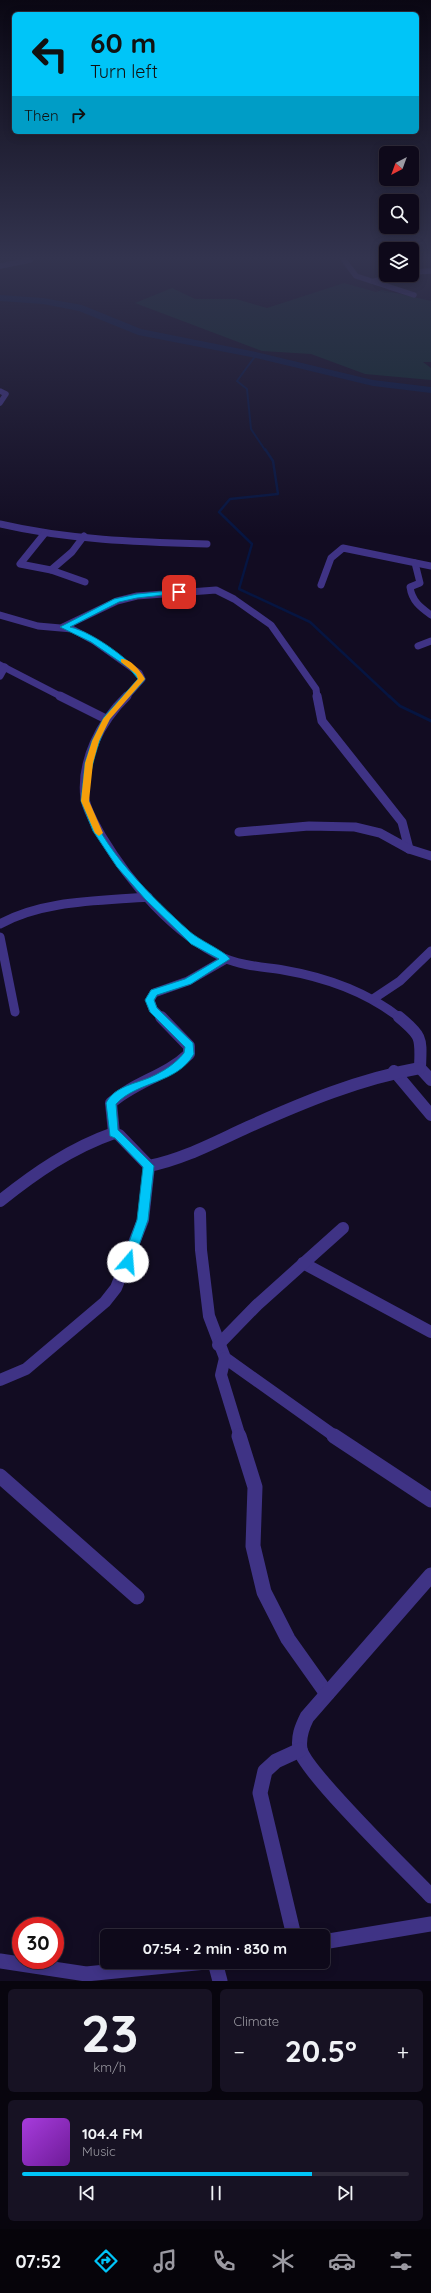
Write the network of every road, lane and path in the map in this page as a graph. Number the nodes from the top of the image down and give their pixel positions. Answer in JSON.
{"nodes":[{"id":1,"x":0,"y":392,"type":"edge"},
{"id":2,"x":0,"y":403,"type":"edge"},
{"id":3,"x":0,"y":524,"type":"edge"},
{"id":4,"x":45,"y":533,"type":"junction"},
{"id":5,"x":84,"y":536,"type":"junction"},
{"id":6,"x":207,"y":544,"type":"dead end"},
{"id":7,"x":415,"y":563,"type":"junction"},
{"id":8,"x":431,"y":566,"type":"edge"},
{"id":9,"x":51,"y":570,"type":"junction"},
{"id":10,"x":85,"y":582,"type":"dead end"},
{"id":11,"x":321,"y":584,"type":"dead end"},
{"id":12,"x":0,"y":615,"type":"edge"},
{"id":13,"x":431,"y":615,"type":"edge"},
{"id":14,"x":64,"y":627,"type":"junction"},
{"id":15,"x":431,"y":641,"type":"edge"},
{"id":16,"x":418,"y":646,"type":"dead end"},
{"id":17,"x":3,"y":666,"type":"edge"},
{"id":18,"x":0,"y":676,"type":"edge"},
{"id":19,"x":106,"y":719,"type":"junction"},
{"id":20,"x":239,"y":832,"type":"dead end"},
{"id":21,"x":409,"y":848,"type":"junction"},
{"id":22,"x":431,"y":856,"type":"edge"},
{"id":23,"x":148,"y":897,"type":"junction"},
{"id":24,"x":0,"y":924,"type":"edge"},
{"id":25,"x":0,"y":937,"type":"edge"},
{"id":26,"x":431,"y":951,"type":"edge"},
{"id":27,"x":226,"y":959,"type":"junction"},
{"id":28,"x":373,"y":999,"type":"junction"},
{"id":29,"x":15,"y":1012,"type":"dead end"},
{"id":30,"x":420,"y":1068,"type":"junction"},
{"id":31,"x":394,"y":1071,"type":"junction"},
{"id":32,"x":431,"y":1080,"type":"edge"},
{"id":33,"x":431,"y":1115,"type":"edge"},
{"id":34,"x":114,"y":1133,"type":"junction"},
{"id":35,"x":148,"y":1166,"type":"junction"},
{"id":36,"x":0,"y":1201,"type":"edge"},
{"id":37,"x":200,"y":1213,"type":"dead end"},
{"id":38,"x":343,"y":1228,"type":"dead end"},
{"id":39,"x":303,"y":1263,"type":"junction"},
{"id":40,"x":431,"y":1332,"type":"edge"},
{"id":41,"x":218,"y":1345,"type":"junction"},
{"id":42,"x":225,"y":1358,"type":"junction"},
{"id":43,"x":0,"y":1380,"type":"edge"},
{"id":44,"x":0,"y":1476,"type":"edge"},
{"id":45,"x":431,"y":1500,"type":"edge"},
{"id":46,"x":431,"y":1575,"type":"edge"},
{"id":47,"x":136,"y":1597,"type":"dead end"},
{"id":48,"x":327,"y":1694,"type":"junction"},
{"id":49,"x":300,"y":1750,"type":"junction"},
{"id":50,"x":431,"y":1896,"type":"edge"},
{"id":51,"x":431,"y":1924,"type":"edge"},
{"id":52,"x":292,"y":1929,"type":"edge"},
{"id":53,"x":330,"y":1941,"type":"edge"},
{"id":54,"x":0,"y":1961,"type":"edge"},
{"id":55,"x":136,"y":1969,"type":"edge"},
{"id":56,"x":217,"y":1969,"type":"edge"},
{"id":57,"x":220,"y":1981,"type":"edge"}],
"edges":[{"from":1,"to":2,"type":"street"},
{"from":3,"to":4,"type":"street"},
{"from":4,"to":5,"type":"street"},
{"from":4,"to":9,"type":"street"},
{"from":5,"to":6,"type":"street"},
{"from":5,"to":9,"type":"street"},
{"from":7,"to":8,"type":"street"},
{"from":7,"to":11,"type":"street"},
{"from":7,"to":13,"type":"street"},
{"from":9,"to":10,"type":"street"},
{"from":12,"to":14,"type":"street"},
{"from":14,"to":19,"type":"street"},
{"from":14,"to":21,"type":"street"},
{"from":15,"to":16,"type":"street"},
{"from":17,"to":18,"type":"street"},
{"from":17,"to":19,"type":"street"},
{"from":19,"to":23,"type":"street"},
{"from":20,"to":21,"type":"street"},
{"from":21,"to":22,"type":"street"},
{"from":23,"to":24,"type":"street"},
{"from":23,"to":27,"type":"street"},
{"from":25,"to":29,"type":"street"},
{"from":26,"to":28,"type":"street"},
{"from":27,"to":28,"type":"street"},
{"from":27,"to":34,"type":"street"},
{"from":28,"to":30,"type":"street"},
{"from":30,"to":31,"type":"street"},
{"from":30,"to":32,"type":"street"},
{"from":31,"to":33,"type":"street"},
{"from":31,"to":35,"type":"street"},
{"from":34,"to":35,"type":"street"},
{"from":34,"to":36,"type":"street"},
{"from":35,"to":43,"type":"street"},
{"from":37,"to":41,"type":"street"},
{"from":38,"to":39,"type":"street"},
{"from":39,"to":40,"type":"street"},
{"from":39,"to":41,"type":"street"},
{"from":41,"to":42,"type":"street"},
{"from":42,"to":45,"type":"street"},
{"from":42,"to":48,"type":"street"},
{"from":44,"to":47,"type":"street"},
{"from":46,"to":48,"type":"street"},
{"from":48,"to":49,"type":"street"},
{"from":49,"to":50,"type":"street"},
{"from":49,"to":52,"type":"street"},
{"from":51,"to":53,"type":"street"},
{"from":54,"to":55,"type":"street"},
{"from":56,"to":57,"type":"street"}]}
